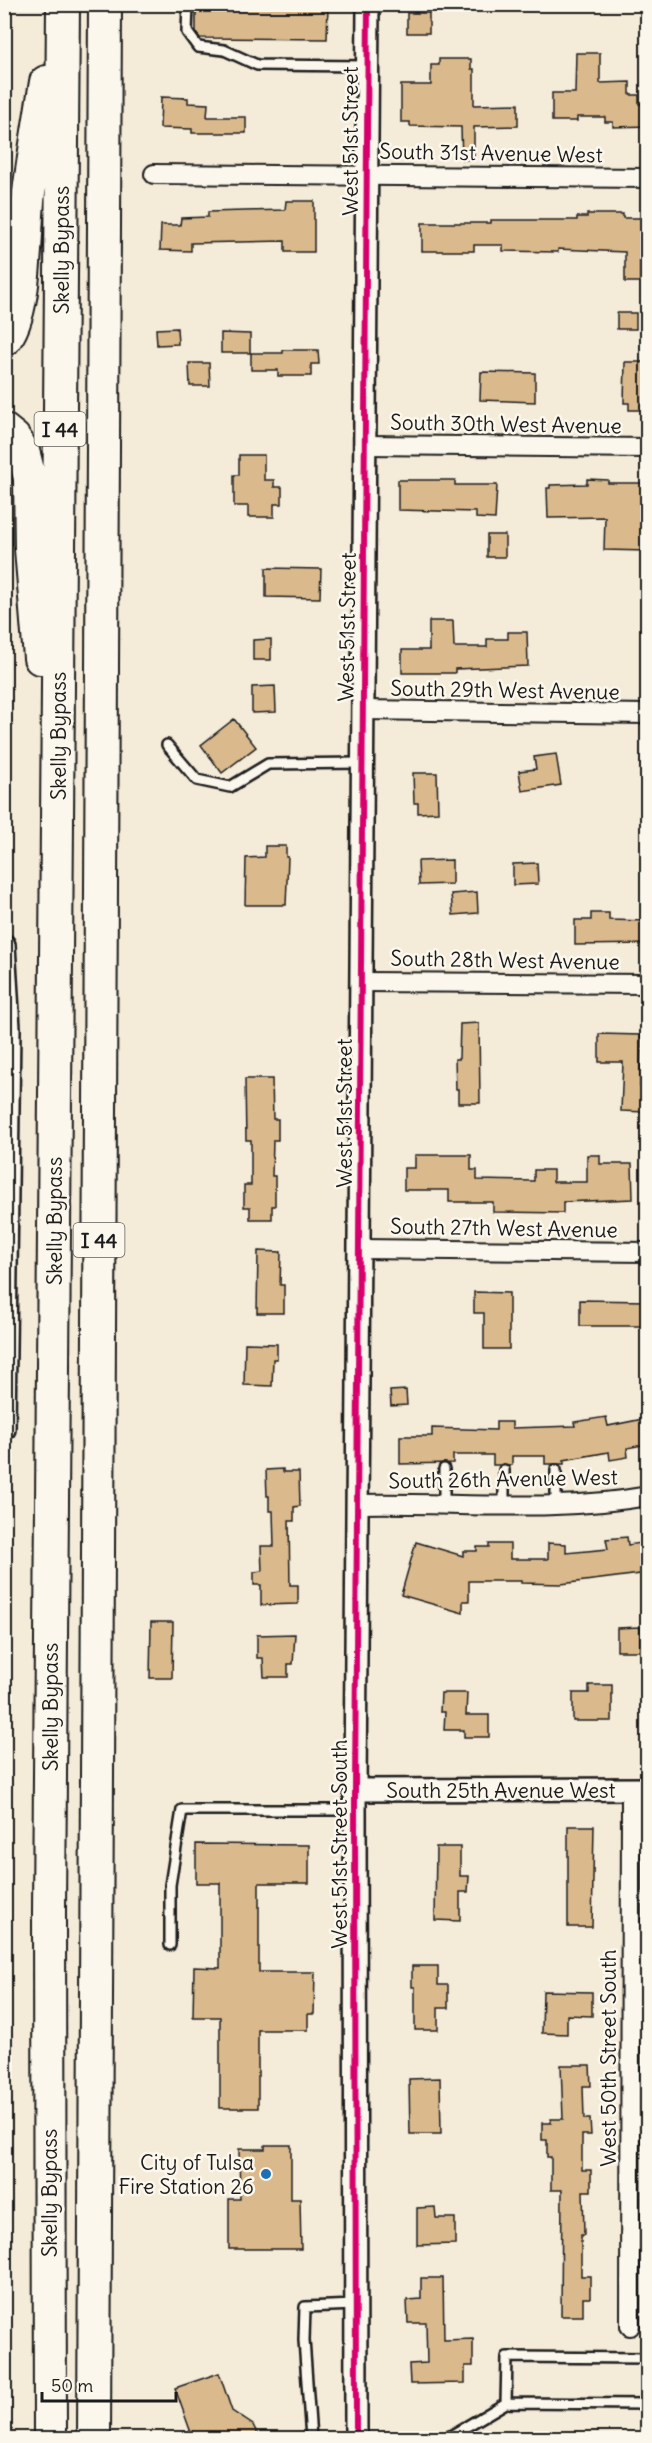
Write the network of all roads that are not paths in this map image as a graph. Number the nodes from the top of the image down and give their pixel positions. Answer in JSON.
{"nodes":[{"id":1,"x":61,"y":4,"type":"edge"},
{"id":2,"x":105,"y":4,"type":"edge"},
{"id":3,"x":115,"y":4,"type":"edge"},
{"id":4,"x":188,"y":4,"type":"edge"},
{"id":5,"x":368,"y":4,"type":"edge"},
{"id":6,"x":104,"y":41,"type":"junction"},
{"id":7,"x":367,"y":66,"type":"junction"},
{"id":8,"x":154,"y":174,"type":"dead end"},
{"id":9,"x":367,"y":174,"type":"junction"},
{"id":10,"x":648,"y":178,"type":"edge"},
{"id":11,"x":4,"y":340,"type":"edge"},
{"id":12,"x":4,"y":430,"type":"edge"},
{"id":13,"x":365,"y":445,"type":"junction"},
{"id":14,"x":648,"y":448,"type":"edge"},
{"id":15,"x":363,"y":710,"type":"junction"},
{"id":16,"x":648,"y":714,"type":"edge"},
{"id":17,"x":167,"y":745,"type":"dead end"},
{"id":18,"x":362,"y":763,"type":"junction"},
{"id":19,"x":57,"y":854,"type":"junction"},
{"id":20,"x":4,"y":945,"type":"edge"},
{"id":21,"x":361,"y":982,"type":"junction"},
{"id":22,"x":648,"y":984,"type":"edge"},
{"id":23,"x":7,"y":1148,"type":"edge"},
{"id":24,"x":5,"y":1228,"type":"edge"},
{"id":25,"x":360,"y":1249,"type":"junction"},
{"id":26,"x":648,"y":1251,"type":"edge"},
{"id":27,"x":5,"y":1331,"type":"edge"},
{"id":28,"x":5,"y":1379,"type":"edge"},
{"id":29,"x":4,"y":1429,"type":"edge"},
{"id":30,"x":444,"y":1469,"type":"dead end"},
{"id":31,"x":504,"y":1470,"type":"dead end"},
{"id":32,"x":556,"y":1470,"type":"dead end"},
{"id":33,"x":648,"y":1496,"type":"edge"},
{"id":34,"x":359,"y":1504,"type":"junction"},
{"id":35,"x":444,"y":1504,"type":"junction"},
{"id":36,"x":504,"y":1504,"type":"junction"},
{"id":37,"x":556,"y":1504,"type":"junction"},
{"id":38,"x":639,"y":1789,"type":"edge"},
{"id":39,"x":356,"y":1800,"type":"junction"},
{"id":40,"x":170,"y":1945,"type":"dead end"},
{"id":41,"x":639,"y":1950,"type":"edge"},
{"id":42,"x":639,"y":2201,"type":"edge"},
{"id":43,"x":356,"y":2305,"type":"junction"},
{"id":44,"x":630,"y":2326,"type":"dead end"},
{"id":45,"x":648,"y":2358,"type":"edge"},
{"id":46,"x":506,"y":2403,"type":"junction"},
{"id":47,"x":648,"y":2404,"type":"edge"},
{"id":48,"x":50,"y":2439,"type":"edge"},
{"id":49,"x":94,"y":2439,"type":"edge"},
{"id":50,"x":311,"y":2439,"type":"edge"},
{"id":51,"x":356,"y":2439,"type":"edge"},
{"id":52,"x":447,"y":2439,"type":"edge"}],
"edges":[{"from":1,"to":11,"type":"highway"},
{"from":1,"to":19,"type":"highway","name":"Skelly Bypass","number":"I 44"},
{"from":2,"to":6,"type":"highway","name":"Skelly Bypass","number":"I 44"},
{"from":3,"to":6,"type":"highway"},
{"from":4,"to":7,"type":"lane"},
{"from":5,"to":7,"type":"street","name":"West 51st Street"},
{"from":6,"to":49,"type":"highway","name":"Skelly Bypass","number":"I 44"},
{"from":7,"to":9,"type":"street","name":"West 51st Street"},
{"from":8,"to":9,"type":"street","name":"South 31st Avenue West"},
{"from":9,"to":10,"type":"street","name":"South 31st Avenue West"},
{"from":9,"to":13,"type":"street","name":"West 51st Street"},
{"from":12,"to":19,"type":"highway"},
{"from":13,"to":14,"type":"street","name":"South 30th West Avenue"},
{"from":13,"to":15,"type":"street","name":"West 51st Street"},
{"from":15,"to":16,"type":"street","name":"South 29th West Avenue"},
{"from":15,"to":18,"type":"street","name":"West 51st Street"},
{"from":17,"to":18,"type":"lane"},
{"from":18,"to":21,"type":"street","name":"West 51st Street"},
{"from":19,"to":48,"type":"highway","name":"Skelly Bypass","number":"I 44"},
{"from":20,"to":23,"type":"street"},
{"from":21,"to":22,"type":"street","name":"South 28th West Avenue"},
{"from":21,"to":25,"type":"street","name":"West 51st Street"},
{"from":23,"to":24,"type":"street"},
{"from":24,"to":27,"type":"street"},
{"from":25,"to":26,"type":"street","name":"South 27th West Avenue"},
{"from":25,"to":34,"type":"street","name":"West 51st Street South"},
{"from":27,"to":28,"type":"street"},
{"from":28,"to":29,"type":"street"},
{"from":30,"to":35,"type":"lane"},
{"from":31,"to":36,"type":"lane"},
{"from":32,"to":37,"type":"lane"},
{"from":33,"to":37,"type":"street","name":"South 26th Avenue West"},
{"from":34,"to":35,"type":"street","name":"South 26th Avenue West"},
{"from":34,"to":39,"type":"street","name":"West 51st Street South"},
{"from":35,"to":36,"type":"street","name":"South 26th Avenue West"},
{"from":36,"to":37,"type":"street","name":"South 26th Avenue West"},
{"from":38,"to":39,"type":"street","name":"South 25th Avenue West"},
{"from":38,"to":41,"type":"street","name":"West 50th Street South"},
{"from":39,"to":40,"type":"lane"},
{"from":39,"to":43,"type":"street","name":"West 51st Street South"},
{"from":41,"to":42,"type":"street","name":"West 50th Street South"},
{"from":42,"to":44,"type":"street","name":"West 50th Street South"},
{"from":43,"to":50,"type":"lane"},
{"from":43,"to":51,"type":"street","name":"West 51st Street South"},
{"from":45,"to":46,"type":"lane"},
{"from":46,"to":47,"type":"lane"},
{"from":46,"to":52,"type":"lane"}]}
